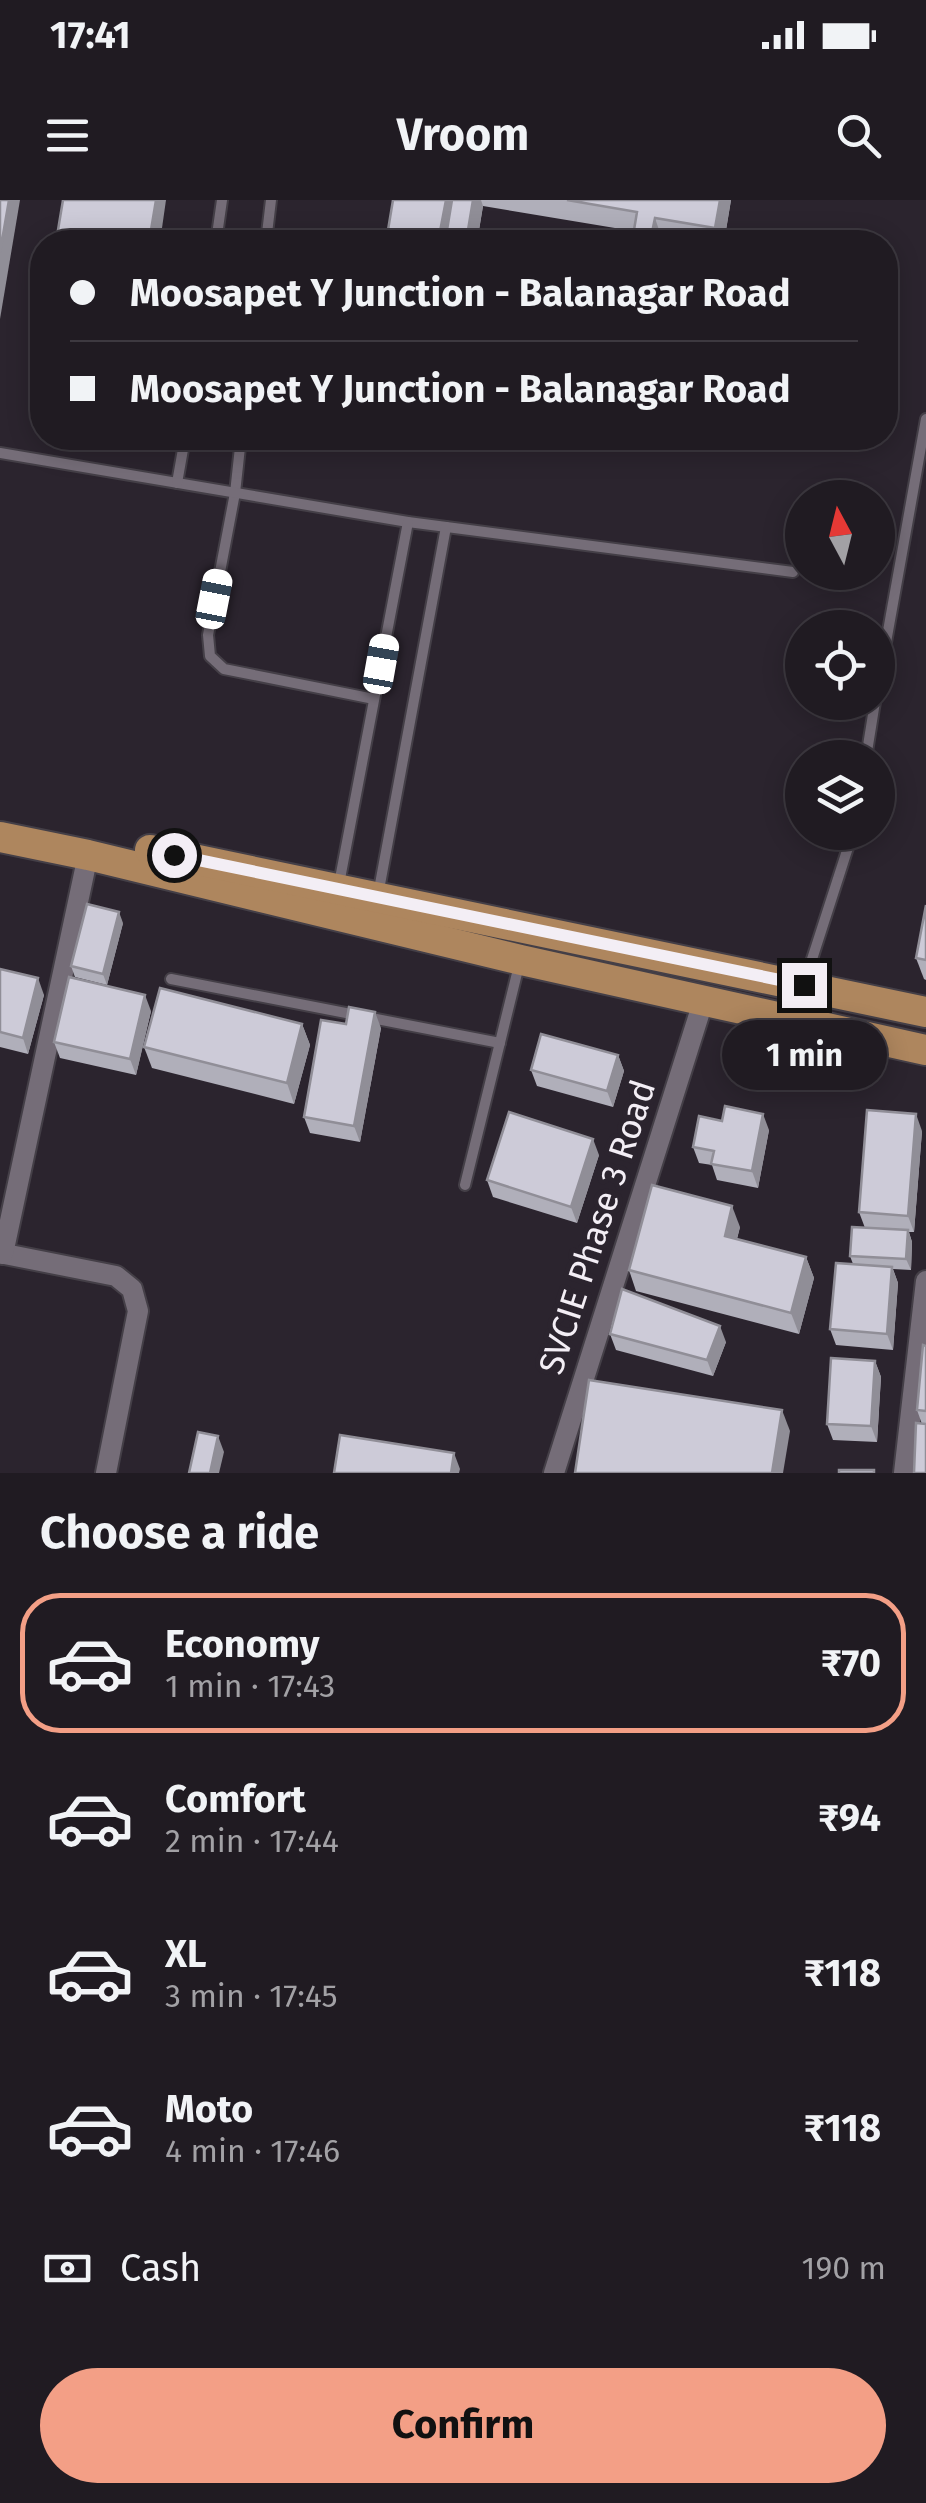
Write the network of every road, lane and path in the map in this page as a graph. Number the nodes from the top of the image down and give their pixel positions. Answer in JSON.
{"nodes":[{"id":1,"x":222,"y":200,"type":"edge"},
{"id":2,"x":271,"y":200,"type":"edge"},
{"id":3,"x":218,"y":230,"type":"edge"},
{"id":4,"x":267,"y":230,"type":"edge"},
{"id":5,"x":926,"y":419,"type":"edge"},
{"id":6,"x":182,"y":450,"type":"edge"},
{"id":7,"x":240,"y":450,"type":"edge"},
{"id":8,"x":0,"y":453,"type":"edge"},
{"id":9,"x":177,"y":483,"type":"junction"},
{"id":10,"x":234,"y":493,"type":"junction"},
{"id":11,"x":408,"y":522,"type":"junction"},
{"id":12,"x":446,"y":527,"type":"junction"},
{"id":13,"x":785,"y":571,"type":"edge"},
{"id":14,"x":892,"y":610,"type":"edge"},
{"id":15,"x":374,"y":699,"type":"junction"},
{"id":16,"x":0,"y":817,"type":"edge"},
{"id":17,"x":0,"y":838,"type":"edge"},
{"id":18,"x":847,"y":850,"type":"edge"},
{"id":19,"x":88,"y":855,"type":"junction"},
{"id":20,"x":338,"y":890,"type":"junction"},
{"id":21,"x":378,"y":898,"type":"junction"},
{"id":22,"x":521,"y":960,"type":"junction"},
{"id":23,"x":170,"y":980,"type":"dead end"},
{"id":24,"x":804,"y":985,"type":"junction"},
{"id":25,"x":704,"y":1002,"type":"junction"},
{"id":26,"x":926,"y":1012,"type":"edge"},
{"id":27,"x":500,"y":1043,"type":"junction"},
{"id":28,"x":926,"y":1050,"type":"edge"},
{"id":29,"x":465,"y":1184,"type":"dead end"},
{"id":30,"x":2,"y":1253,"type":"edge"},
{"id":31,"x":926,"y":1281,"type":"edge"},
{"id":32,"x":106,"y":1473,"type":"edge"},
{"id":33,"x":554,"y":1473,"type":"edge"},
{"id":34,"x":904,"y":1473,"type":"edge"}],
"edges":[{"from":1,"to":3,"type":"lane"},
{"from":2,"to":4,"type":"lane"},
{"from":5,"to":14,"type":"lane"},
{"from":6,"to":9,"type":"lane"},
{"from":7,"to":10,"type":"lane"},
{"from":8,"to":9,"type":"lane"},
{"from":9,"to":10,"type":"lane"},
{"from":10,"to":11,"type":"lane"},
{"from":10,"to":15,"type":"lane"},
{"from":11,"to":12,"type":"lane"},
{"from":11,"to":15,"type":"lane"},
{"from":12,"to":13,"type":"lane"},
{"from":12,"to":21,"type":"lane"},
{"from":15,"to":20,"type":"lane"},
{"from":16,"to":20,"type":"main road"},
{"from":17,"to":19,"type":"main road"},
{"from":18,"to":24,"type":"lane"},
{"from":19,"to":22,"type":"main road"},
{"from":19,"to":30,"type":"street"},
{"from":20,"to":21,"type":"main road"},
{"from":21,"to":24,"type":"main road"},
{"from":22,"to":25,"type":"main road"},
{"from":22,"to":27,"type":"lane"},
{"from":23,"to":27,"type":"lane"},
{"from":24,"to":26,"type":"main road"},
{"from":25,"to":28,"type":"main road"},
{"from":25,"to":33,"type":"street","name":"SVCIE Phase 3 Road"},
{"from":27,"to":29,"type":"lane"},
{"from":30,"to":32,"type":"street"},
{"from":31,"to":34,"type":"street"}]}
